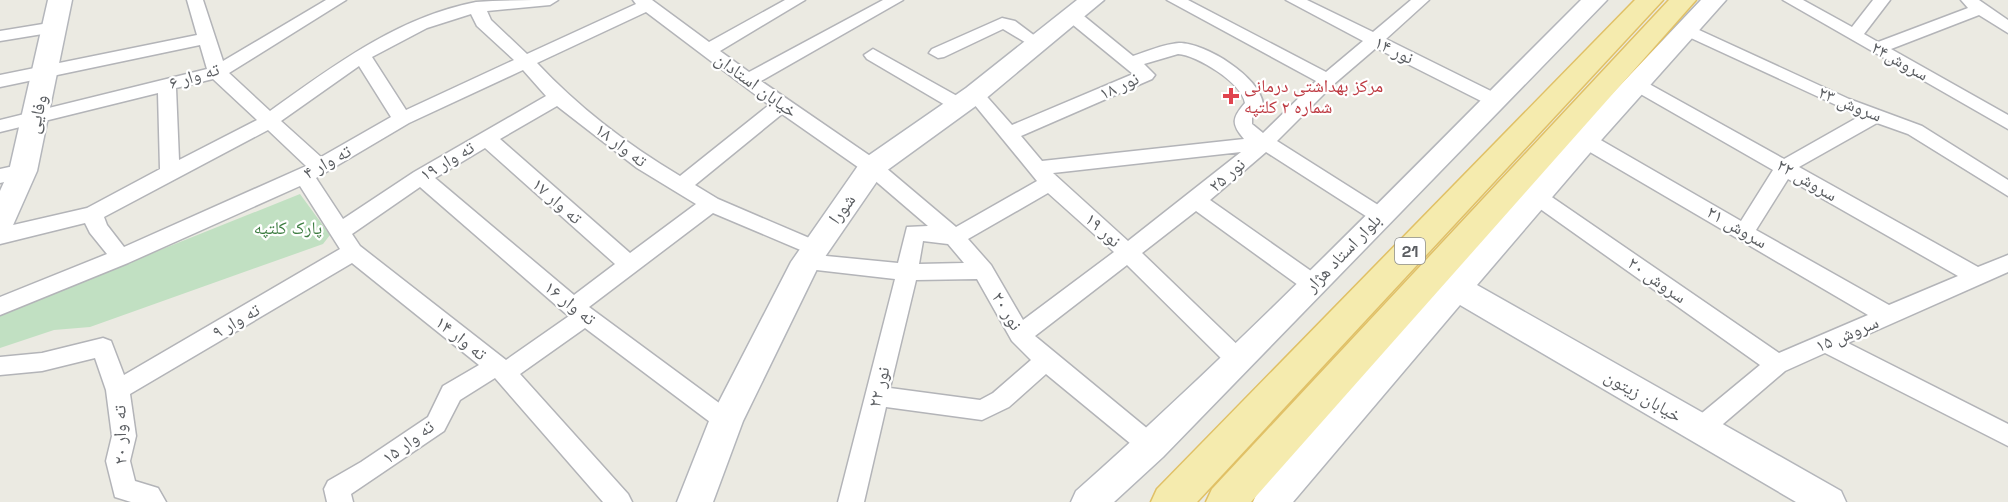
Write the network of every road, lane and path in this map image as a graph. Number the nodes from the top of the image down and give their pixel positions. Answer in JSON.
{"nodes":[{"id":1,"x":60,"y":0,"type":"edge"},
{"id":2,"x":195,"y":0,"type":"edge"},
{"id":3,"x":338,"y":0,"type":"edge"},
{"id":4,"x":550,"y":0,"type":"edge"},
{"id":5,"x":797,"y":0,"type":"edge"},
{"id":6,"x":895,"y":0,"type":"edge"},
{"id":7,"x":1174,"y":0,"type":"edge"},
{"id":8,"x":1294,"y":0,"type":"edge"},
{"id":9,"x":1420,"y":0,"type":"edge"},
{"id":10,"x":1595,"y":0,"type":"edge"},
{"id":11,"x":1714,"y":0,"type":"edge"},
{"id":12,"x":1791,"y":0,"type":"edge"},
{"id":13,"x":1882,"y":0,"type":"edge"},
{"id":14,"x":644,"y":2,"type":"edge"},
{"id":15,"x":488,"y":4,"type":"edge"},
{"id":16,"x":1974,"y":5,"type":"edge"},
{"id":17,"x":1083,"y":8,"type":"edge"},
{"id":18,"x":1674,"y":8,"type":"edge"},
{"id":19,"x":55,"y":27,"type":"junction"},
{"id":20,"x":2008,"y":28,"type":"edge"},
{"id":21,"x":0,"y":36,"type":"edge"},
{"id":22,"x":1854,"y":36,"type":"junction"},
{"id":23,"x":206,"y":38,"type":"junction"},
{"id":24,"x":1376,"y":41,"type":"junction"},
{"id":25,"x":1038,"y":45,"type":"junction"},
{"id":26,"x":1878,"y":48,"type":"junction"},
{"id":27,"x":708,"y":50,"type":"junction"},
{"id":28,"x":938,"y":53,"type":"dead end"},
{"id":29,"x":873,"y":55,"type":"dead end"},
{"id":30,"x":363,"y":57,"type":"junction"},
{"id":31,"x":526,"y":62,"type":"junction"},
{"id":32,"x":1132,"y":63,"type":"junction"},
{"id":33,"x":217,"y":72,"type":"junction"},
{"id":34,"x":46,"y":73,"type":"junction"},
{"id":35,"x":749,"y":80,"type":"junction"},
{"id":36,"x":1328,"y":80,"type":"junction"},
{"id":37,"x":0,"y":81,"type":"edge"},
{"id":38,"x":1636,"y":84,"type":"junction"},
{"id":39,"x":166,"y":85,"type":"junction"},
{"id":40,"x":558,"y":97,"type":"junction"},
{"id":41,"x":967,"y":100,"type":"junction"},
{"id":42,"x":1494,"y":100,"type":"junction"},
{"id":43,"x":782,"y":105,"type":"junction"},
{"id":44,"x":1875,"y":116,"type":"junction"},
{"id":45,"x":36,"y":119,"type":"junction"},
{"id":46,"x":402,"y":119,"type":"junction"},
{"id":47,"x":270,"y":121,"type":"junction"},
{"id":48,"x":2008,"y":123,"type":"edge"},
{"id":49,"x":0,"y":126,"type":"edge"},
{"id":50,"x":1008,"y":134,"type":"junction"},
{"id":51,"x":486,"y":138,"type":"junction"},
{"id":52,"x":1585,"y":140,"type":"junction"},
{"id":53,"x":1264,"y":143,"type":"junction"},
{"id":54,"x":873,"y":166,"type":"junction"},
{"id":55,"x":1785,"y":167,"type":"junction"},
{"id":56,"x":173,"y":171,"type":"junction"},
{"id":57,"x":312,"y":171,"type":"junction"},
{"id":58,"x":12,"y":174,"type":"edge"},
{"id":59,"x":1044,"y":175,"type":"junction"},
{"id":60,"x":421,"y":177,"type":"junction"},
{"id":61,"x":681,"y":186,"type":"junction"},
{"id":62,"x":2008,"y":189,"type":"edge"},
{"id":63,"x":1536,"y":196,"type":"junction"},
{"id":64,"x":1196,"y":201,"type":"junction"},
{"id":65,"x":711,"y":204,"type":"junction"},
{"id":66,"x":93,"y":214,"type":"junction"},
{"id":67,"x":1379,"y":215,"type":"junction"},
{"id":68,"x":0,"y":224,"type":"edge"},
{"id":69,"x":1745,"y":231,"type":"junction"},
{"id":70,"x":339,"y":232,"type":"junction"},
{"id":71,"x":0,"y":236,"type":"edge"},
{"id":72,"x":954,"y":237,"type":"junction"},
{"id":73,"x":353,"y":252,"type":"junction"},
{"id":74,"x":1129,"y":254,"type":"junction"},
{"id":75,"x":810,"y":255,"type":"junction"},
{"id":76,"x":121,"y":257,"type":"junction"},
{"id":77,"x":2008,"y":263,"type":"edge"},
{"id":78,"x":628,"y":264,"type":"junction"},
{"id":79,"x":983,"y":271,"type":"junction"},
{"id":80,"x":908,"y":272,"type":"junction"},
{"id":81,"x":1976,"y":276,"type":"junction"},
{"id":82,"x":1313,"y":284,"type":"junction"},
{"id":83,"x":1458,"y":289,"type":"junction"},
{"id":84,"x":0,"y":306,"type":"edge"},
{"id":85,"x":579,"y":311,"type":"junction"},
{"id":86,"x":1889,"y":316,"type":"junction"},
{"id":87,"x":1020,"y":334,"type":"junction"},
{"id":88,"x":1827,"y":343,"type":"junction"},
{"id":89,"x":1046,"y":360,"type":"junction"},
{"id":90,"x":1238,"y":360,"type":"junction"},
{"id":91,"x":1777,"y":364,"type":"junction"},
{"id":92,"x":0,"y":366,"type":"edge"},
{"id":93,"x":501,"y":369,"type":"junction"},
{"id":94,"x":118,"y":390,"type":"junction"},
{"id":95,"x":877,"y":396,"type":"junction"},
{"id":96,"x":726,"y":421,"type":"junction"},
{"id":97,"x":1700,"y":429,"type":"junction"},
{"id":98,"x":2008,"y":436,"type":"edge"},
{"id":99,"x":1151,"y":446,"type":"junction"},
{"id":100,"x":339,"y":496,"type":"edge"},
{"id":101,"x":146,"y":500,"type":"edge"},
{"id":102,"x":619,"y":502,"type":"edge"},
{"id":103,"x":695,"y":502,"type":"edge"},
{"id":104,"x":851,"y":502,"type":"edge"},
{"id":105,"x":1089,"y":502,"type":"edge"},
{"id":106,"x":1171,"y":502,"type":"edge"},
{"id":107,"x":1226,"y":502,"type":"edge"},
{"id":108,"x":1271,"y":502,"type":"edge"},
{"id":109,"x":1828,"y":502,"type":"edge"}],
"edges":[{"from":1,"to":19,"type":"main road","name":"وفایی"},
{"from":2,"to":23,"type":"street"},
{"from":3,"to":33,"type":"street","name":"ته وار ۶"},
{"from":4,"to":15,"type":"street"},
{"from":5,"to":27,"type":"street"},
{"from":6,"to":35,"type":"street"},
{"from":7,"to":36,"type":"street"},
{"from":8,"to":24,"type":"street","name":"نور ۱۴"},
{"from":9,"to":24,"type":"street","name":"نور ۲۵"},
{"from":10,"to":42,"type":"main road","name":"بلوار استاد هژار"},
{"from":11,"to":18,"type":"main road"},
{"from":12,"to":22,"type":"street","name":"سروش۲۴"},
{"from":13,"to":22,"type":"street"},
{"from":14,"to":27,"type":"street","name":"خیابان استادان"},
{"from":14,"to":31,"type":"street","name":"ته وار ۴"},
{"from":15,"to":30,"type":"street"},
{"from":15,"to":31,"type":"street","name":"ته وار ۱۸"},
{"from":16,"to":20,"type":"street"},
{"from":16,"to":26,"type":"street"},
{"from":17,"to":25,"type":"main road","name":"شورا"},
{"from":17,"to":32,"type":"street","name":"نور ۱۸"},
{"from":18,"to":38,"type":"main road"},
{"from":18,"to":44,"type":"street","name":"سروش ۲۳"},
{"from":18,"to":106,"type":"main road","number":"21"},
{"from":18,"to":107,"type":"main road","number":"21"},
{"from":19,"to":21,"type":"street"},
{"from":19,"to":34,"type":"main road","name":"وفایی"},
{"from":22,"to":26,"type":"street","name":"سروش۲۴"},
{"from":23,"to":33,"type":"street"},
{"from":23,"to":34,"type":"street"},
{"from":24,"to":36,"type":"street","name":"نور ۲۵"},
{"from":24,"to":42,"type":"street","name":"نور ۱۴"},
{"from":25,"to":28,"type":"street"},
{"from":25,"to":41,"type":"main road","name":"شورا"},
{"from":26,"to":48,"type":"street","name":"سروش۲۴"},
{"from":27,"to":35,"type":"street","name":"خیابان استادان"},
{"from":29,"to":41,"type":"street"},
{"from":30,"to":46,"type":"street"},
{"from":30,"to":47,"type":"street"},
{"from":31,"to":40,"type":"street","name":"ته وار ۱۸"},
{"from":31,"to":46,"type":"street","name":"ته وار ۴"},
{"from":32,"to":50,"type":"street","name":"نور ۱۸"},
{"from":32,"to":53,"type":"street"},
{"from":33,"to":39,"type":"street","name":"ته وار ۶"},
{"from":33,"to":47,"type":"street","name":"ته وار ۱۴"},
{"from":34,"to":37,"type":"street"},
{"from":34,"to":45,"type":"main road","name":"وفایی"},
{"from":35,"to":43,"type":"street","name":"خیابان استادان"},
{"from":36,"to":53,"type":"street","name":"نور ۲۵"},
{"from":38,"to":52,"type":"main road"},
{"from":38,"to":55,"type":"street","name":"سروش ۲۲"},
{"from":39,"to":45,"type":"street","name":"ته وار ۶"},
{"from":39,"to":56,"type":"street"},
{"from":40,"to":51,"type":"street","name":"ته وار ۱۹"},
{"from":40,"to":61,"type":"street","name":"ته وار ۱۸"},
{"from":41,"to":50,"type":"street","name":"نور ۱۹"},
{"from":41,"to":54,"type":"main road","name":"شورا"},
{"from":42,"to":67,"type":"main road","name":"بلوار استاد هژار"},
{"from":43,"to":54,"type":"street","name":"خیابان استادان"},
{"from":43,"to":61,"type":"street"},
{"from":44,"to":55,"type":"street"},
{"from":44,"to":62,"type":"street","name":"سروش ۲۳"},
{"from":45,"to":49,"type":"street","name":"ته وار ۶"},
{"from":45,"to":58,"type":"main road","name":"وفایی"},
{"from":46,"to":57,"type":"street","name":"ته وار ۴"},
{"from":47,"to":56,"type":"street"},
{"from":47,"to":57,"type":"street","name":"ته وار ۱۴"},
{"from":50,"to":59,"type":"street","name":"نور ۱۹"},
{"from":51,"to":60,"type":"street","name":"ته وار ۱۹"},
{"from":51,"to":78,"type":"street","name":"ته وار ۱۷"},
{"from":52,"to":63,"type":"main road"},
{"from":52,"to":69,"type":"street","name":"سروش ۲۱"},
{"from":53,"to":59,"type":"street"},
{"from":53,"to":64,"type":"street","name":"نور ۲۵"},
{"from":53,"to":67,"type":"street"},
{"from":54,"to":72,"type":"street","name":"نور ۲۰"},
{"from":54,"to":75,"type":"main road","name":"شورا"},
{"from":55,"to":69,"type":"street"},
{"from":55,"to":81,"type":"street","name":"سروش ۲۲"},
{"from":56,"to":66,"type":"street"},
{"from":57,"to":70,"type":"street","name":"ته وار ۱۴"},
{"from":57,"to":76,"type":"street","name":"ته وار ۴"},
{"from":58,"to":68,"type":"main road","name":"وفایی"},
{"from":59,"to":72,"type":"street"},
{"from":59,"to":74,"type":"street","name":"نور ۱۹"},
{"from":60,"to":70,"type":"street","name":"ته وار ۱۹"},
{"from":60,"to":85,"type":"street","name":"ته وار ۱۶"},
{"from":61,"to":65,"type":"street","name":"ته وار ۱۸"},
{"from":63,"to":83,"type":"main road"},
{"from":63,"to":91,"type":"street","name":"سروش ۲۰"},
{"from":64,"to":74,"type":"street","name":"نور ۲۵"},
{"from":64,"to":82,"type":"street"},
{"from":65,"to":75,"type":"street","name":"ته وار ۱۸"},
{"from":65,"to":78,"type":"street","name":"ته وار ۱۵"},
{"from":66,"to":71,"type":"street"},
{"from":66,"to":76,"type":"street"},
{"from":67,"to":82,"type":"main road","name":"بلوار استاد هژار"},
{"from":69,"to":86,"type":"street","name":"سروش ۲۱"},
{"from":70,"to":73,"type":"street","name":"ته وار ۱۴"},
{"from":72,"to":79,"type":"street","name":"نور ۲۰"},
{"from":72,"to":80,"type":"street","name":"نور ۲۲"},
{"from":73,"to":93,"type":"street","name":"ته وار ۱۴"},
{"from":73,"to":94,"type":"street","name":"ته وار ۹"},
{"from":74,"to":87,"type":"street","name":"نور ۲۵"},
{"from":74,"to":90,"type":"street","name":"نور ۱۹"},
{"from":75,"to":80,"type":"street","name":"ته وار ۱۸"},
{"from":75,"to":96,"type":"main road","name":"شورا"},
{"from":76,"to":84,"type":"street","name":"ته وار ۴"},
{"from":77,"to":81,"type":"street","name":"سروش ۱۵"},
{"from":78,"to":85,"type":"street","name":"ته وار ۱۵"},
{"from":79,"to":80,"type":"street","name":"ته وار ۱۸"},
{"from":79,"to":87,"type":"street","name":"نور ۲۰"},
{"from":80,"to":95,"type":"street","name":"نور ۲۲"},
{"from":81,"to":86,"type":"street","name":"سروش ۱۵"},
{"from":82,"to":90,"type":"main road","name":"بلوار استاد هژار"},
{"from":83,"to":97,"type":"main road","name":"خیابان زیتون"},
{"from":83,"to":108,"type":"main road"},
{"from":85,"to":93,"type":"street","name":"ته وار ۱۵"},
{"from":85,"to":96,"type":"street","name":"ته وار ۱۶"},
{"from":86,"to":88,"type":"street","name":"سروش ۱۵"},
{"from":87,"to":89,"type":"street","name":"نور ۲۰"},
{"from":88,"to":91,"type":"street","name":"سروش ۱۵"},
{"from":88,"to":98,"type":"street"},
{"from":89,"to":95,"type":"street"},
{"from":89,"to":99,"type":"street","name":"نور ۲۰"},
{"from":90,"to":99,"type":"main road","name":"بلوار استاد هژار"},
{"from":91,"to":97,"type":"street","name":"سروش ۱۵"},
{"from":92,"to":94,"type":"street","name":"ته وار ۲۰"},
{"from":93,"to":100,"type":"street","name":"ته وار ۱۵"},
{"from":93,"to":102,"type":"street","name":"ته وار ۱۴"},
{"from":94,"to":101,"type":"street","name":"ته وار ۲۰"},
{"from":95,"to":104,"type":"street","name":"نور ۲۲"},
{"from":96,"to":103,"type":"main road","name":"شورا"},
{"from":97,"to":109,"type":"main road","name":"خیابان زیتون"},
{"from":99,"to":105,"type":"main road","name":"بلوار استاد هژار"}]}
